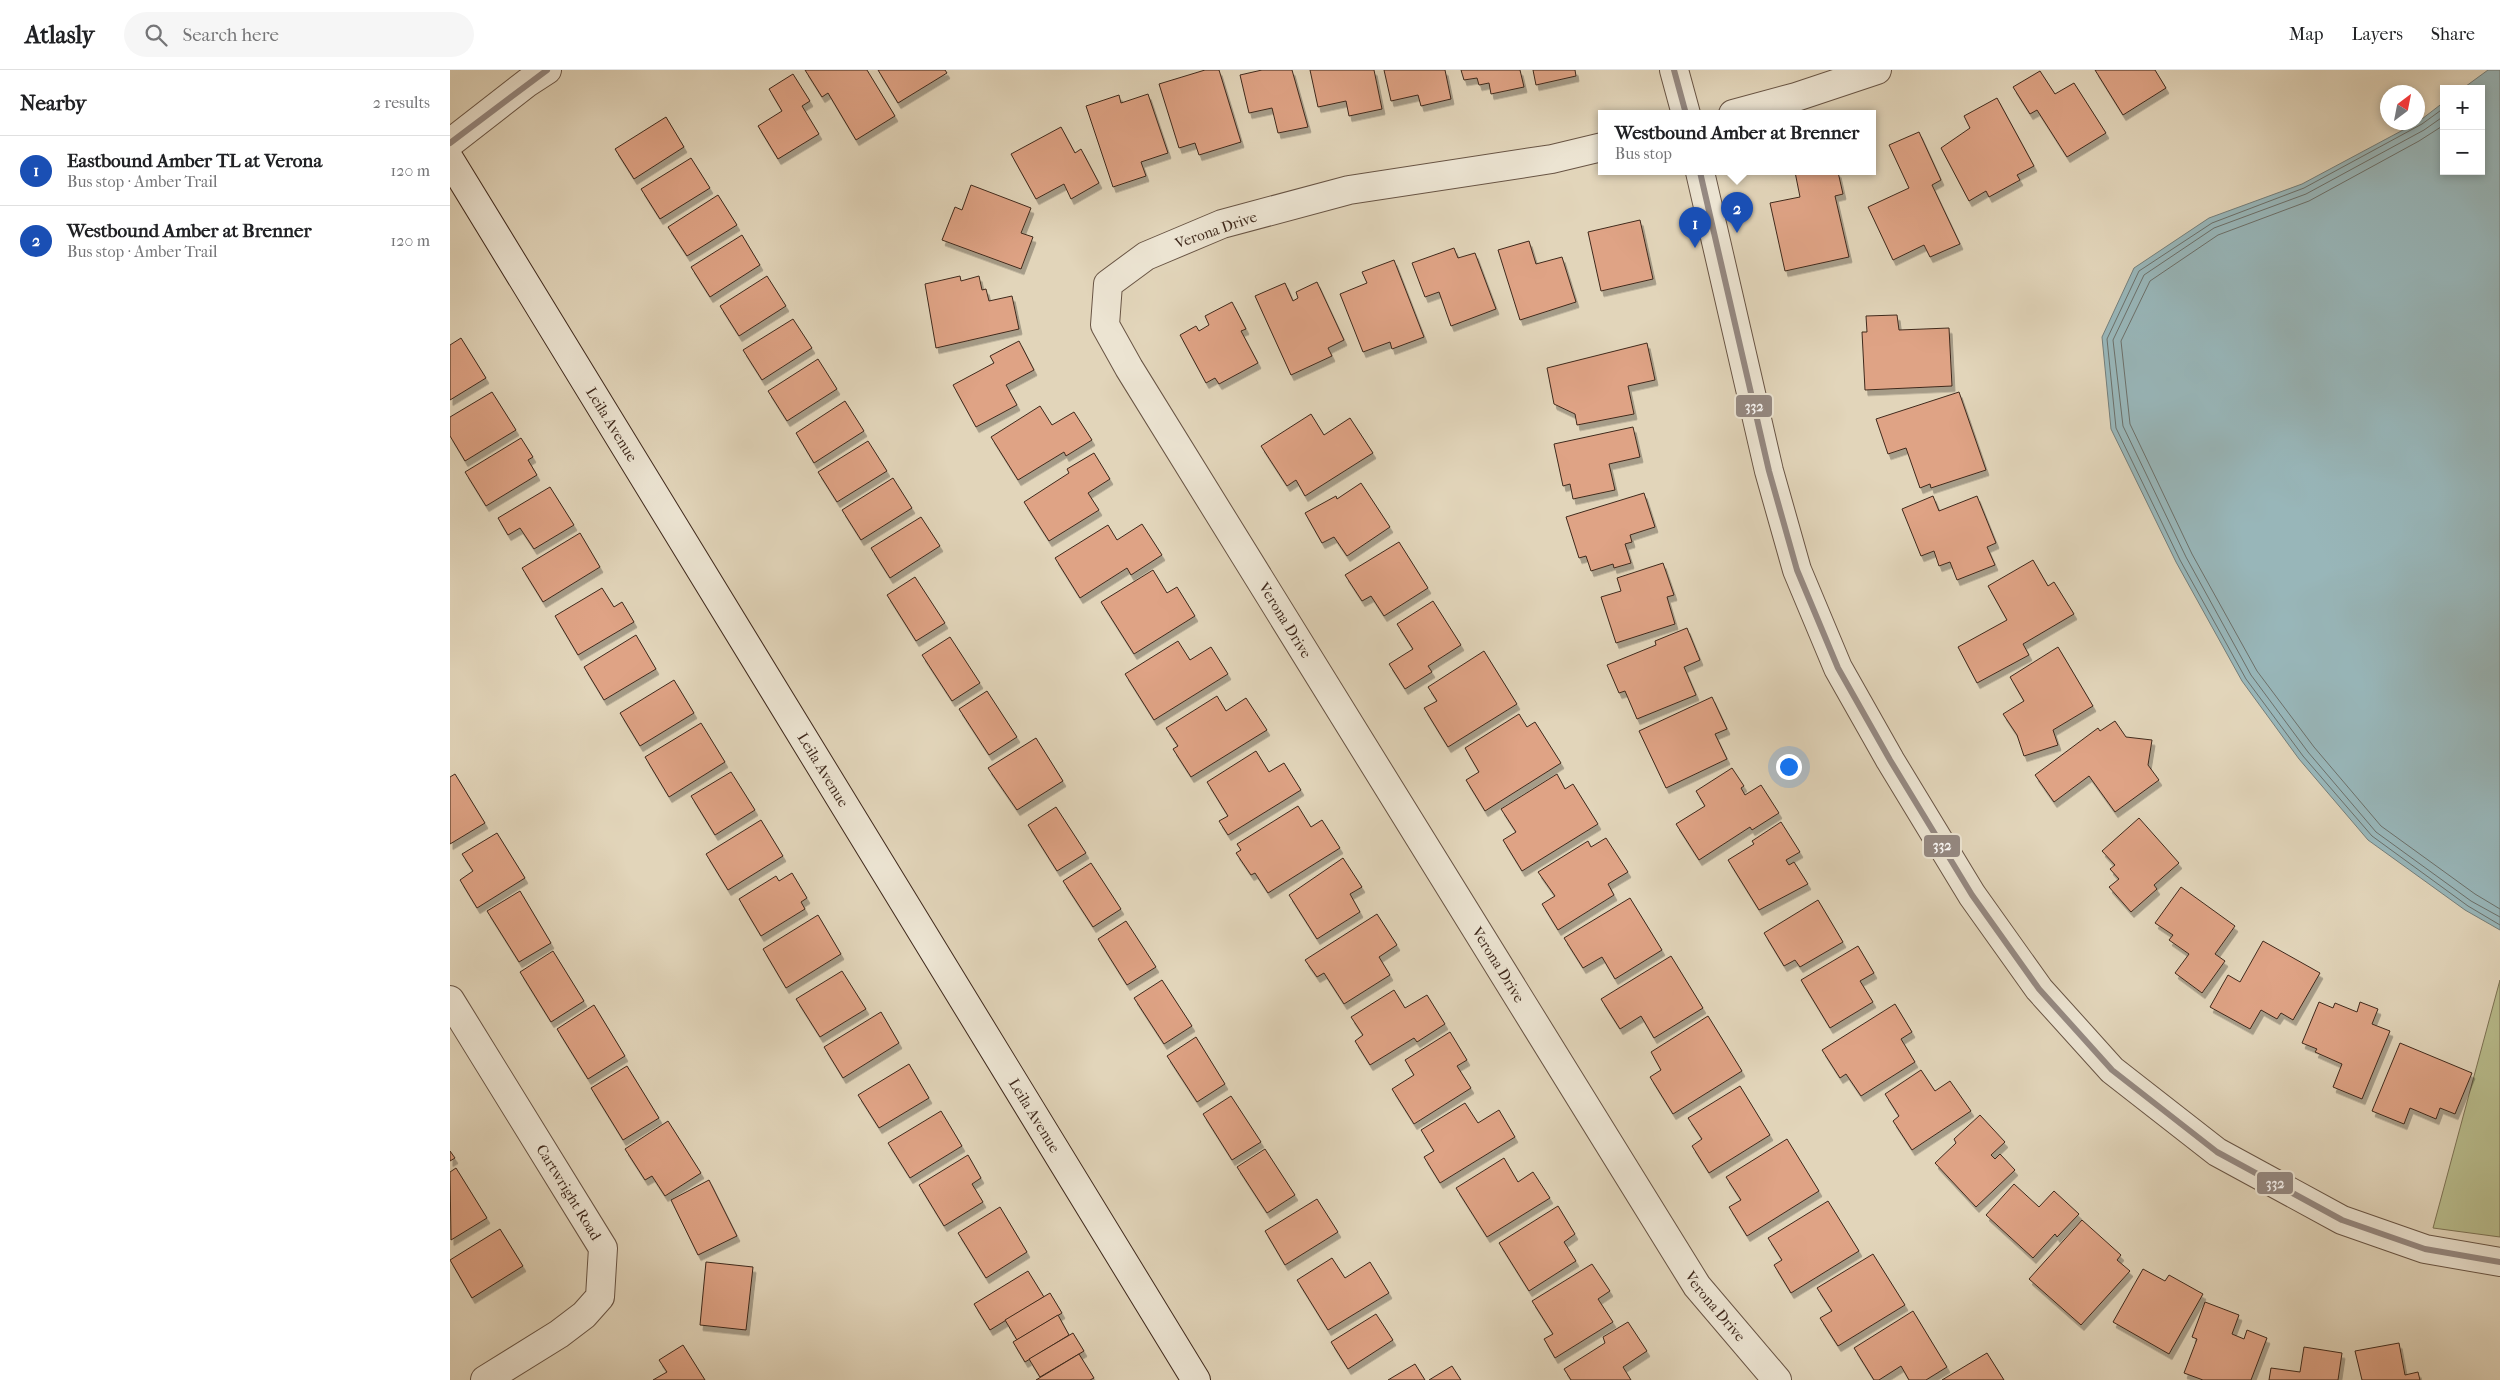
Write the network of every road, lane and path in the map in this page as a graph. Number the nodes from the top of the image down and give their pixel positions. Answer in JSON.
{"nodes":[{"id":1,"x":547,"y":70,"type":"edge"},
{"id":2,"x":1674,"y":70,"type":"edge"},
{"id":3,"x":1877,"y":70,"type":"edge"},
{"id":4,"x":1685,"y":110,"type":"edge"},
{"id":5,"x":1749,"y":110,"type":"edge"},
{"id":6,"x":450,"y":144,"type":"edge"},
{"id":7,"x":1598,"y":148,"type":"edge"},
{"id":8,"x":450,"y":160,"type":"edge"},
{"id":9,"x":1701,"y":175,"type":"edge"},
{"id":10,"x":450,"y":1000,"type":"edge"},
{"id":11,"x":2500,"y":1262,"type":"edge"},
{"id":12,"x":485,"y":1380,"type":"edge"},
{"id":13,"x":1196,"y":1380,"type":"edge"},
{"id":14,"x":1777,"y":1380,"type":"edge"}],
"edges":[{"from":1,"to":6,"type":"street"},
{"from":2,"to":4,"type":"street"},
{"from":3,"to":5,"type":"street"},
{"from":7,"to":14,"type":"street","name":"Verona Drive"},
{"from":8,"to":13,"type":"street","name":"Leila Avenue"},
{"from":9,"to":11,"type":"street"},
{"from":10,"to":12,"type":"street","name":"Cartwright Road"}]}
